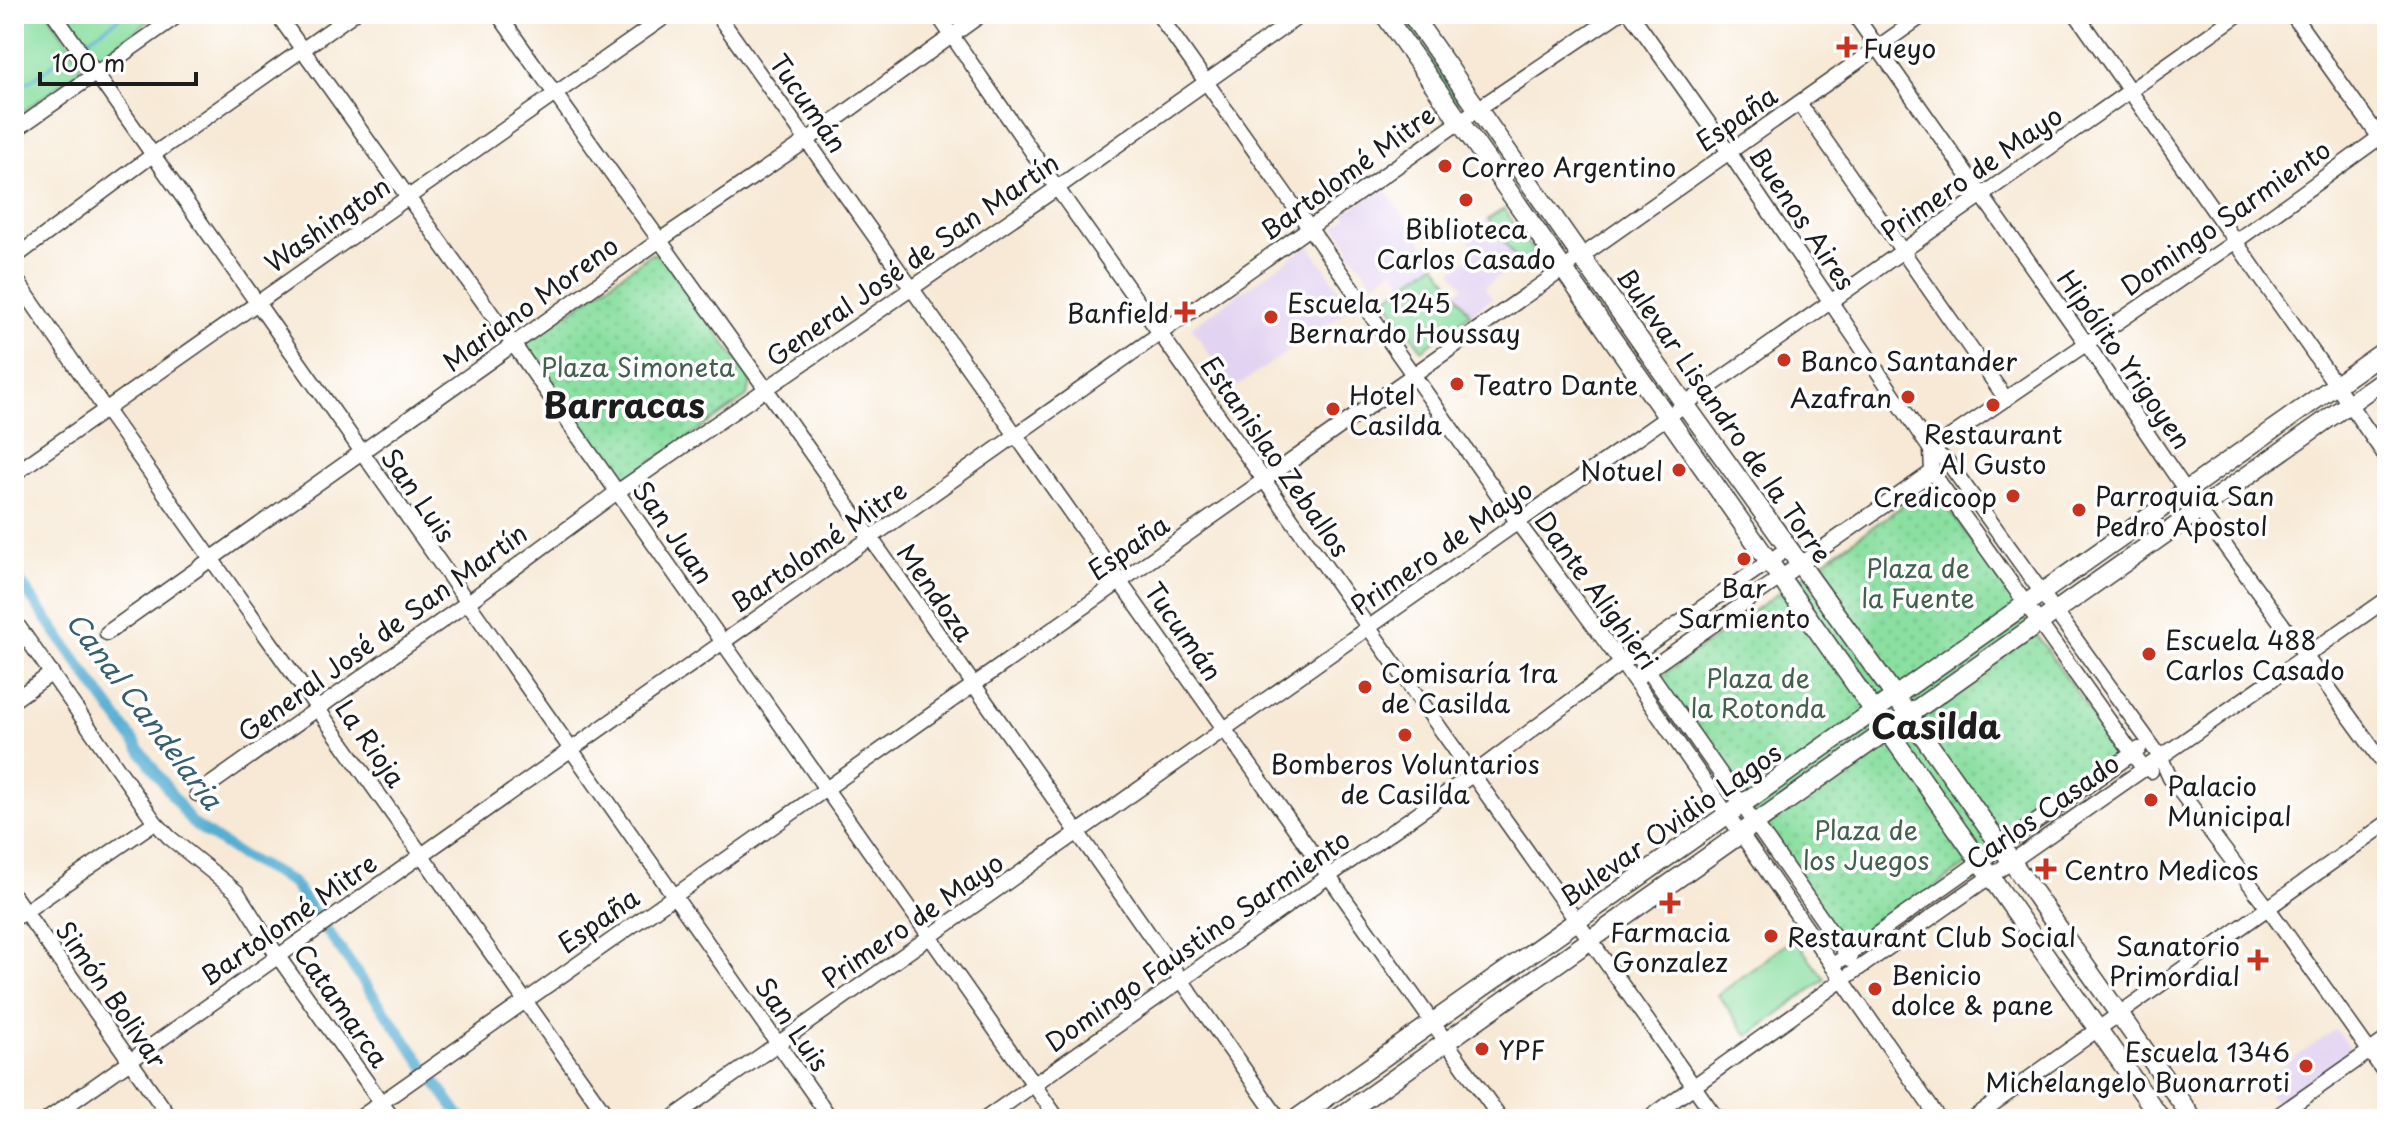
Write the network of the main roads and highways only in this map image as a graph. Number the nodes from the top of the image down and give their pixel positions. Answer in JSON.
{"nodes":[{"id":1,"x":1384,"y":14,"type":"edge"},
{"id":2,"x":1411,"y":14,"type":"edge"},
{"id":3,"x":2387,"y":349,"type":"edge"},
{"id":4,"x":2387,"y":377,"type":"edge"},
{"id":5,"x":1895,"y":696,"type":"junction"},
{"id":6,"x":1874,"y":711,"type":"junction"},
{"id":7,"x":1909,"y":715,"type":"junction"},
{"id":8,"x":1887,"y":730,"type":"junction"},
{"id":9,"x":1296,"y":1119,"type":"edge"},
{"id":10,"x":1337,"y":1119,"type":"edge"},
{"id":11,"x":2161,"y":1119,"type":"edge"},
{"id":12,"x":2193,"y":1119,"type":"edge"}],
"edges":[{"from":1,"to":6,"type":"main road","name":"Bulevar Lisandro de la Torre"},
{"from":2,"to":5,"type":"main road","name":"Bulevar Lisandro de la Torre"},
{"from":3,"to":5,"type":"main road","name":"Bulevar Ovidio Lagos"},
{"from":4,"to":7,"type":"main road","name":"Bulevar Ovidio Lagos"},
{"from":5,"to":6,"type":"main road","name":"Bulevar Ovidio Lagos"},
{"from":5,"to":7,"type":"main road","name":"Bulevar Lisandro de la Torre"},
{"from":6,"to":8,"type":"main road","name":"Bulevar Lisandro de la Torre"},
{"from":6,"to":9,"type":"main road","name":"Bulevar Ovidio Lagos"},
{"from":7,"to":8,"type":"main road","name":"Bulevar Ovidio Lagos"},
{"from":7,"to":12,"type":"main road","name":"Bulevar Lisandro de la Torre"},
{"from":8,"to":10,"type":"main road","name":"Bulevar Ovidio Lagos"},
{"from":8,"to":11,"type":"main road","name":"Bulevar Lisandro de la Torre"}]}
